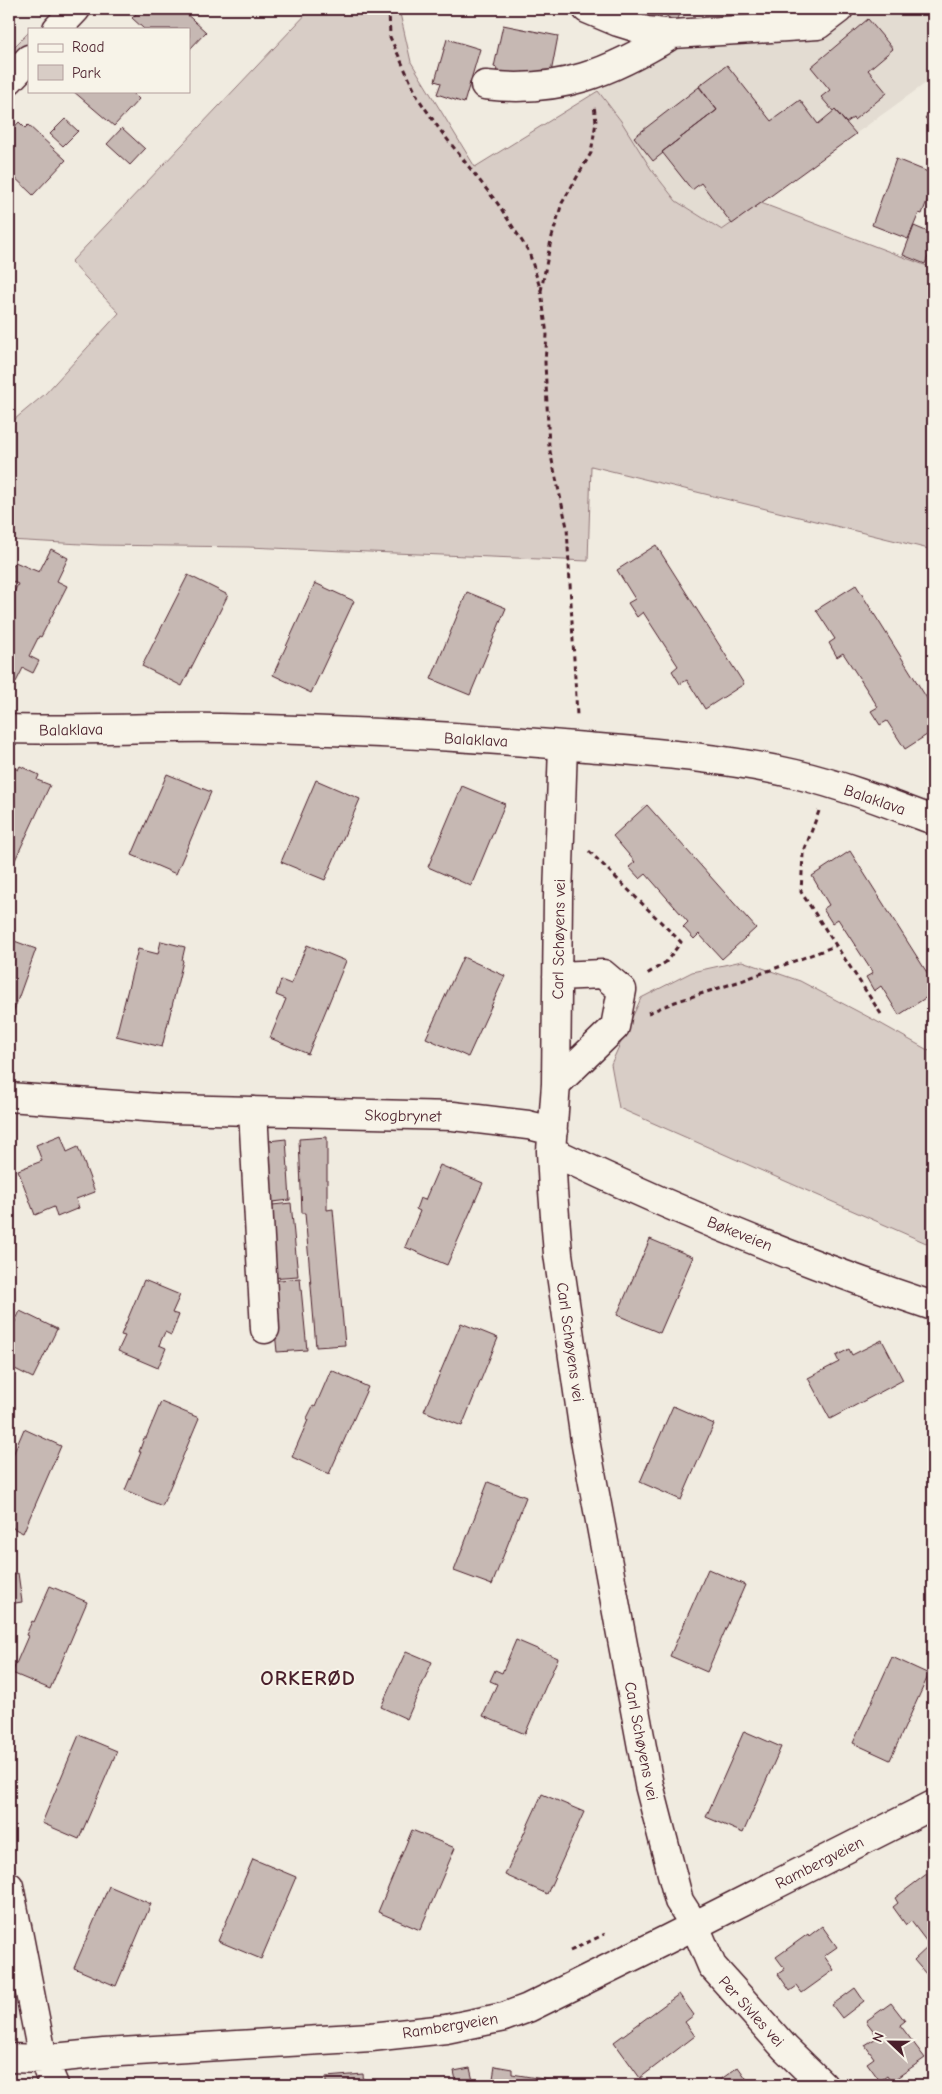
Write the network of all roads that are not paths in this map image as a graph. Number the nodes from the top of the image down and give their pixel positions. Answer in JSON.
{"nodes":[{"id":1,"x":76,"y":9,"type":"edge"},
{"id":2,"x":587,"y":9,"type":"edge"},
{"id":3,"x":828,"y":17,"type":"edge"},
{"id":4,"x":58,"y":28,"type":"edge"},
{"id":5,"x":673,"y":34,"type":"junction"},
{"id":6,"x":28,"y":60,"type":"edge"},
{"id":7,"x":9,"y":80,"type":"edge"},
{"id":8,"x":485,"y":85,"type":"dead end"},
{"id":9,"x":9,"y":729,"type":"edge"},
{"id":10,"x":563,"y":745,"type":"junction"},
{"id":11,"x":933,"y":820,"type":"edge"},
{"id":12,"x":557,"y":976,"type":"junction"},
{"id":13,"x":556,"y":1084,"type":"junction"},
{"id":14,"x":9,"y":1097,"type":"edge"},
{"id":15,"x":252,"y":1112,"type":"junction"},
{"id":16,"x":552,"y":1141,"type":"junction"},
{"id":17,"x":933,"y":1306,"type":"edge"},
{"id":18,"x":265,"y":1329,"type":"dead end"},
{"id":19,"x":933,"y":1804,"type":"edge"},
{"id":20,"x":9,"y":1886,"type":"edge"},
{"id":21,"x":695,"y":1926,"type":"junction"},
{"id":22,"x":19,"y":1983,"type":"edge"},
{"id":23,"x":9,"y":2058,"type":"edge"},
{"id":24,"x":43,"y":2059,"type":"junction"},
{"id":25,"x":54,"y":2085,"type":"edge"},
{"id":26,"x":823,"y":2085,"type":"edge"}],
"edges":[{"from":1,"to":4,"type":"street"},
{"from":2,"to":5,"type":"street"},
{"from":3,"to":5,"type":"street"},
{"from":5,"to":8,"type":"street"},
{"from":6,"to":7,"type":"street"},
{"from":9,"to":10,"type":"street","name":"Balaklava"},
{"from":10,"to":11,"type":"street","name":"Balaklava"},
{"from":10,"to":12,"type":"street","name":"Carl Schøyens vei"},
{"from":12,"to":13,"type":"street","name":"Carl Schøyens vei"},
{"from":12,"to":13,"type":"street"},
{"from":13,"to":16,"type":"street","name":"Carl Schøyens vei"},
{"from":14,"to":15,"type":"street","name":"Skogbrynet"},
{"from":15,"to":16,"type":"street","name":"Skogbrynet"},
{"from":15,"to":18,"type":"street"},
{"from":16,"to":17,"type":"street","name":"Bøkeveien"},
{"from":16,"to":21,"type":"street","name":"Carl Schøyens vei"},
{"from":19,"to":21,"type":"street","name":"Rambergveien"},
{"from":20,"to":22,"type":"street"},
{"from":21,"to":24,"type":"street","name":"Rambergveien"},
{"from":21,"to":26,"type":"street","name":"Per Sivles vei"},
{"from":22,"to":24,"type":"street"},
{"from":23,"to":24,"type":"street","name":"Rambergveien"},
{"from":24,"to":25,"type":"street"}]}
